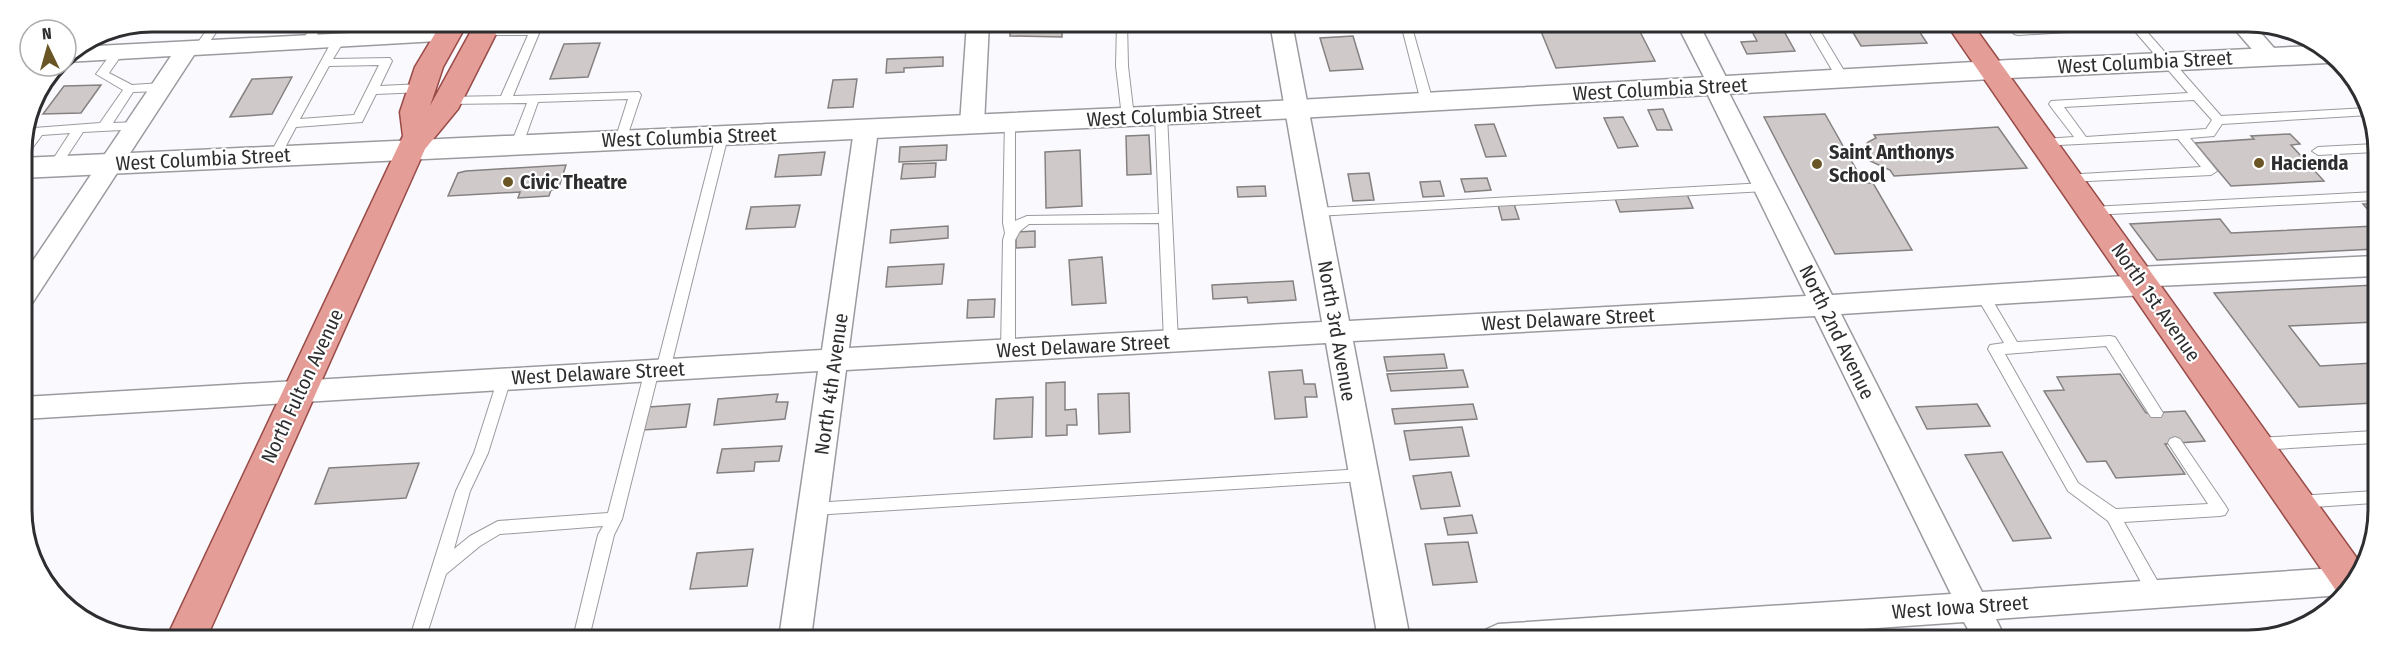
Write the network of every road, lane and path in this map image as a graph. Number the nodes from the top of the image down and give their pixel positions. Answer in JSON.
{"nodes":[{"id":1,"x":209,"y":32,"type":"edge"},
{"id":2,"x":314,"y":32,"type":"edge"},
{"id":3,"x":416,"y":32,"type":"edge"},
{"id":4,"x":449,"y":32,"type":"edge"},
{"id":5,"x":484,"y":32,"type":"edge"},
{"id":6,"x":535,"y":32,"type":"edge"},
{"id":7,"x":977,"y":32,"type":"edge"},
{"id":8,"x":1122,"y":32,"type":"edge"},
{"id":9,"x":1283,"y":32,"type":"edge"},
{"id":10,"x":1408,"y":32,"type":"edge"},
{"id":11,"x":1692,"y":32,"type":"edge"},
{"id":12,"x":1815,"y":32,"type":"edge"},
{"id":13,"x":1965,"y":32,"type":"edge"},
{"id":14,"x":2141,"y":32,"type":"edge"},
{"id":15,"x":2248,"y":32,"type":"edge"},
{"id":16,"x":338,"y":41,"type":"junction"},
{"id":17,"x":308,"y":42,"type":"junction"},
{"id":18,"x":193,"y":49,"type":"junction"},
{"id":19,"x":117,"y":52,"type":"junction"},
{"id":20,"x":82,"y":54,"type":"edge"},
{"id":21,"x":2318,"y":54,"type":"edge"},
{"id":22,"x":2270,"y":56,"type":"junction"},
{"id":23,"x":2165,"y":60,"type":"junction"},
{"id":24,"x":325,"y":63,"type":"junction"},
{"id":25,"x":1990,"y":70,"type":"junction"},
{"id":26,"x":317,"y":78,"type":"junction"},
{"id":27,"x":330,"y":78,"type":"dead end"},
{"id":28,"x":1843,"y":79,"type":"junction"},
{"id":29,"x":1719,"y":85,"type":"junction"},
{"id":30,"x":162,"y":87,"type":"junction"},
{"id":31,"x":130,"y":88,"type":"junction"},
{"id":32,"x":422,"y":88,"type":"junction"},
{"id":33,"x":373,"y":90,"type":"junction"},
{"id":34,"x":2197,"y":96,"type":"junction"},
{"id":35,"x":534,"y":99,"type":"junction"},
{"id":36,"x":505,"y":100,"type":"junction"},
{"id":37,"x":448,"y":101,"type":"junction"},
{"id":38,"x":1427,"y":102,"type":"junction"},
{"id":39,"x":1298,"y":109,"type":"junction"},
{"id":40,"x":2361,"y":112,"type":"edge"},
{"id":41,"x":1161,"y":116,"type":"junction"},
{"id":42,"x":1128,"y":117,"type":"junction"},
{"id":43,"x":2218,"y":120,"type":"junction"},
{"id":44,"x":292,"y":123,"type":"junction"},
{"id":45,"x":1009,"y":123,"type":"junction"},
{"id":46,"x":972,"y":124,"type":"junction"},
{"id":47,"x":137,"y":126,"type":"junction"},
{"id":48,"x":104,"y":127,"type":"junction"},
{"id":49,"x":79,"y":129,"type":"junction"},
{"id":50,"x":866,"y":130,"type":"junction"},
{"id":51,"x":2181,"y":135,"type":"junction"},
{"id":52,"x":722,"y":136,"type":"junction"},
{"id":53,"x":33,"y":139,"type":"edge"},
{"id":54,"x":621,"y":140,"type":"junction"},
{"id":55,"x":2082,"y":140,"type":"junction"},
{"id":56,"x":413,"y":142,"type":"junction"},
{"id":57,"x":2043,"y":143,"type":"junction"},
{"id":58,"x":517,"y":144,"type":"junction"},
{"id":59,"x":2368,"y":148,"type":"edge"},
{"id":60,"x":2318,"y":151,"type":"dead end"},
{"id":61,"x":275,"y":156,"type":"junction"},
{"id":62,"x":112,"y":164,"type":"junction"},
{"id":63,"x":54,"y":167,"type":"junction"},
{"id":64,"x":32,"y":168,"type":"edge"},
{"id":65,"x":2068,"y":178,"type":"junction"},
{"id":66,"x":1765,"y":187,"type":"junction"},
{"id":67,"x":2368,"y":196,"type":"edge"},
{"id":68,"x":2092,"y":211,"type":"junction"},
{"id":69,"x":1316,"y":212,"type":"junction"},
{"id":70,"x":1165,"y":218,"type":"junction"},
{"id":71,"x":1011,"y":232,"type":"junction"},
{"id":72,"x":2368,"y":266,"type":"edge"},
{"id":73,"x":32,"y":272,"type":"edge"},
{"id":74,"x":2140,"y":281,"type":"junction"},
{"id":75,"x":1982,"y":294,"type":"junction"},
{"id":76,"x":1824,"y":305,"type":"junction"},
{"id":77,"x":1336,"y":332,"type":"junction"},
{"id":78,"x":1171,"y":341,"type":"junction"},
{"id":79,"x":2013,"y":347,"type":"junction"},
{"id":80,"x":1008,"y":351,"type":"junction"},
{"id":81,"x":834,"y":361,"type":"junction"},
{"id":82,"x":657,"y":370,"type":"junction"},
{"id":83,"x":504,"y":379,"type":"junction"},
{"id":84,"x":301,"y":390,"type":"junction"},
{"id":85,"x":32,"y":407,"type":"edge"},
{"id":86,"x":2156,"y":412,"type":"dead end"},
{"id":87,"x":2368,"y":437,"type":"edge"},
{"id":88,"x":2175,"y":443,"type":"dead end"},
{"id":89,"x":2255,"y":444,"type":"junction"},
{"id":90,"x":1363,"y":475,"type":"junction"},
{"id":91,"x":2368,"y":497,"type":"edge"},
{"id":92,"x":2296,"y":502,"type":"junction"},
{"id":93,"x":813,"y":509,"type":"junction"},
{"id":94,"x":2113,"y":516,"type":"junction"},
{"id":95,"x":614,"y":519,"type":"junction"},
{"id":96,"x":440,"y":570,"type":"junction"},
{"id":97,"x":2348,"y":576,"type":"edge"},
{"id":98,"x":2345,"y":581,"type":"edge"},
{"id":99,"x":2156,"y":594,"type":"junction"},
{"id":100,"x":1973,"y":606,"type":"junction"},
{"id":101,"x":190,"y":630,"type":"edge"},
{"id":102,"x":420,"y":630,"type":"edge"},
{"id":103,"x":582,"y":630,"type":"edge"},
{"id":104,"x":796,"y":630,"type":"edge"},
{"id":105,"x":1392,"y":630,"type":"edge"},
{"id":106,"x":1628,"y":630,"type":"edge"},
{"id":107,"x":1985,"y":630,"type":"edge"}],
"edges":[{"from":1,"to":18,"type":"lane"},
{"from":2,"to":17,"type":"lane"},
{"from":3,"to":16,"type":"street"},
{"from":4,"to":32,"type":"main road","name":"North Fulton Avenue"},
{"from":5,"to":37,"type":"main road","name":"North Fulton Avenue"},
{"from":6,"to":36,"type":"lane"},
{"from":7,"to":46,"type":"street"},
{"from":8,"to":42,"type":"lane"},
{"from":9,"to":39,"type":"street","name":"North 3rd Avenue"},
{"from":10,"to":38,"type":"lane"},
{"from":11,"to":29,"type":"street","name":"North 2nd Avenue"},
{"from":12,"to":28,"type":"lane"},
{"from":13,"to":25,"type":"main road","name":"North 1st Avenue"},
{"from":14,"to":23,"type":"lane"},
{"from":15,"to":22,"type":"street"},
{"from":16,"to":17,"type":"street"},
{"from":16,"to":24,"type":"lane"},
{"from":17,"to":18,"type":"street"},
{"from":18,"to":19,"type":"street"},
{"from":18,"to":30,"type":"street"},
{"from":19,"to":20,"type":"street"},
{"from":19,"to":31,"type":"lane"},
{"from":21,"to":22,"type":"main road","name":"West Columbia Street"},
{"from":22,"to":23,"type":"main road","name":"West Columbia Street"},
{"from":23,"to":25,"type":"main road","name":"West Columbia Street"},
{"from":23,"to":34,"type":"lane"},
{"from":24,"to":26,"type":"lane"},
{"from":24,"to":33,"type":"lane"},
{"from":25,"to":28,"type":"main road","name":"West Columbia Street"},
{"from":25,"to":57,"type":"main road","name":"North 1st Avenue"},
{"from":26,"to":27,"type":"lane"},
{"from":26,"to":44,"type":"lane"},
{"from":28,"to":29,"type":"main road","name":"West Columbia Street"},
{"from":29,"to":38,"type":"main road","name":"West Columbia Street"},
{"from":29,"to":66,"type":"street","name":"North 2nd Avenue"},
{"from":30,"to":31,"type":"lane"},
{"from":30,"to":47,"type":"street"},
{"from":31,"to":48,"type":"lane"},
{"from":32,"to":33,"type":"lane"},
{"from":32,"to":56,"type":"main road","name":"North Fulton Avenue"},
{"from":33,"to":44,"type":"lane"},
{"from":34,"to":43,"type":"lane"},
{"from":34,"to":55,"type":"lane"},
{"from":35,"to":36,"type":"lane"},
{"from":35,"to":54,"type":"lane"},
{"from":35,"to":58,"type":"lane"},
{"from":36,"to":37,"type":"lane"},
{"from":37,"to":56,"type":"main road","name":"North Fulton Avenue"},
{"from":38,"to":39,"type":"main road","name":"West Columbia Street"},
{"from":39,"to":41,"type":"main road","name":"West Columbia Street"},
{"from":39,"to":69,"type":"street","name":"North 3rd Avenue"},
{"from":40,"to":43,"type":"lane"},
{"from":41,"to":42,"type":"main road","name":"West Columbia Street"},
{"from":41,"to":70,"type":"lane"},
{"from":42,"to":45,"type":"main road","name":"West Columbia Street"},
{"from":43,"to":51,"type":"lane"},
{"from":44,"to":61,"type":"lane"},
{"from":45,"to":46,"type":"main road","name":"West Columbia Street"},
{"from":45,"to":71,"type":"lane"},
{"from":46,"to":50,"type":"main road","name":"West Columbia Street"},
{"from":47,"to":48,"type":"lane"},
{"from":47,"to":62,"type":"street"},
{"from":48,"to":49,"type":"lane"},
{"from":49,"to":53,"type":"lane"},
{"from":49,"to":63,"type":"lane"},
{"from":50,"to":52,"type":"main road","name":"West Columbia Street"},
{"from":50,"to":81,"type":"street","name":"North 4th Avenue"},
{"from":51,"to":55,"type":"lane"},
{"from":51,"to":65,"type":"lane"},
{"from":52,"to":54,"type":"main road","name":"West Columbia Street"},
{"from":52,"to":82,"type":"lane"},
{"from":54,"to":58,"type":"main road","name":"West Columbia Street"},
{"from":55,"to":57,"type":"lane"},
{"from":56,"to":58,"type":"main road","name":"West Columbia Street"},
{"from":56,"to":61,"type":"main road","name":"West Columbia Street"},
{"from":56,"to":84,"type":"main road","name":"North Fulton Avenue"},
{"from":57,"to":65,"type":"main road","name":"North 1st Avenue"},
{"from":59,"to":60,"type":"lane"},
{"from":61,"to":62,"type":"main road","name":"West Columbia Street"},
{"from":62,"to":63,"type":"main road","name":"West Columbia Street"},
{"from":62,"to":73,"type":"street"},
{"from":63,"to":64,"type":"main road","name":"West Columbia Street"},
{"from":65,"to":68,"type":"main road","name":"North 1st Avenue"},
{"from":66,"to":69,"type":"lane"},
{"from":66,"to":76,"type":"street","name":"North 2nd Avenue"},
{"from":67,"to":68,"type":"lane"},
{"from":68,"to":74,"type":"main road","name":"North 1st Avenue"},
{"from":69,"to":77,"type":"street","name":"North 3rd Avenue"},
{"from":70,"to":71,"type":"lane"},
{"from":70,"to":78,"type":"lane"},
{"from":71,"to":80,"type":"lane"},
{"from":72,"to":74,"type":"street","name":"West Delaware Street"},
{"from":74,"to":75,"type":"street","name":"West Delaware Street"},
{"from":74,"to":89,"type":"main road","name":"North 1st Avenue"},
{"from":75,"to":76,"type":"street","name":"West Delaware Street"},
{"from":75,"to":79,"type":"lane"},
{"from":76,"to":77,"type":"street","name":"West Delaware Street"},
{"from":76,"to":100,"type":"street","name":"North 2nd Avenue"},
{"from":77,"to":78,"type":"street","name":"West Delaware Street"},
{"from":77,"to":90,"type":"street","name":"North 3rd Avenue"},
{"from":78,"to":80,"type":"street","name":"West Delaware Street"},
{"from":79,"to":86,"type":"lane"},
{"from":79,"to":94,"type":"lane"},
{"from":80,"to":81,"type":"street","name":"West Delaware Street"},
{"from":81,"to":82,"type":"street","name":"West Delaware Street"},
{"from":81,"to":93,"type":"street","name":"North 4th Avenue"},
{"from":82,"to":83,"type":"street","name":"West Delaware Street"},
{"from":82,"to":95,"type":"lane"},
{"from":83,"to":84,"type":"street","name":"West Delaware Street"},
{"from":83,"to":96,"type":"lane"},
{"from":84,"to":85,"type":"street","name":"West Delaware Street"},
{"from":84,"to":101,"type":"main road","name":"North Fulton Avenue"},
{"from":87,"to":89,"type":"lane"},
{"from":88,"to":94,"type":"lane"},
{"from":89,"to":92,"type":"main road","name":"North 1st Avenue"},
{"from":90,"to":93,"type":"lane"},
{"from":90,"to":105,"type":"street","name":"North 3rd Avenue"},
{"from":91,"to":92,"type":"lane"},
{"from":92,"to":97,"type":"main road","name":"North 1st Avenue"},
{"from":93,"to":104,"type":"street","name":"North 4th Avenue"},
{"from":94,"to":99,"type":"lane"},
{"from":95,"to":96,"type":"lane"},
{"from":95,"to":103,"type":"lane"},
{"from":96,"to":102,"type":"lane"},
{"from":98,"to":99,"type":"street","name":"West Iowa Street"},
{"from":99,"to":100,"type":"street","name":"West Iowa Street"},
{"from":100,"to":106,"type":"street","name":"West Iowa Street"},
{"from":100,"to":107,"type":"street","name":"North 2nd Avenue"}]}
